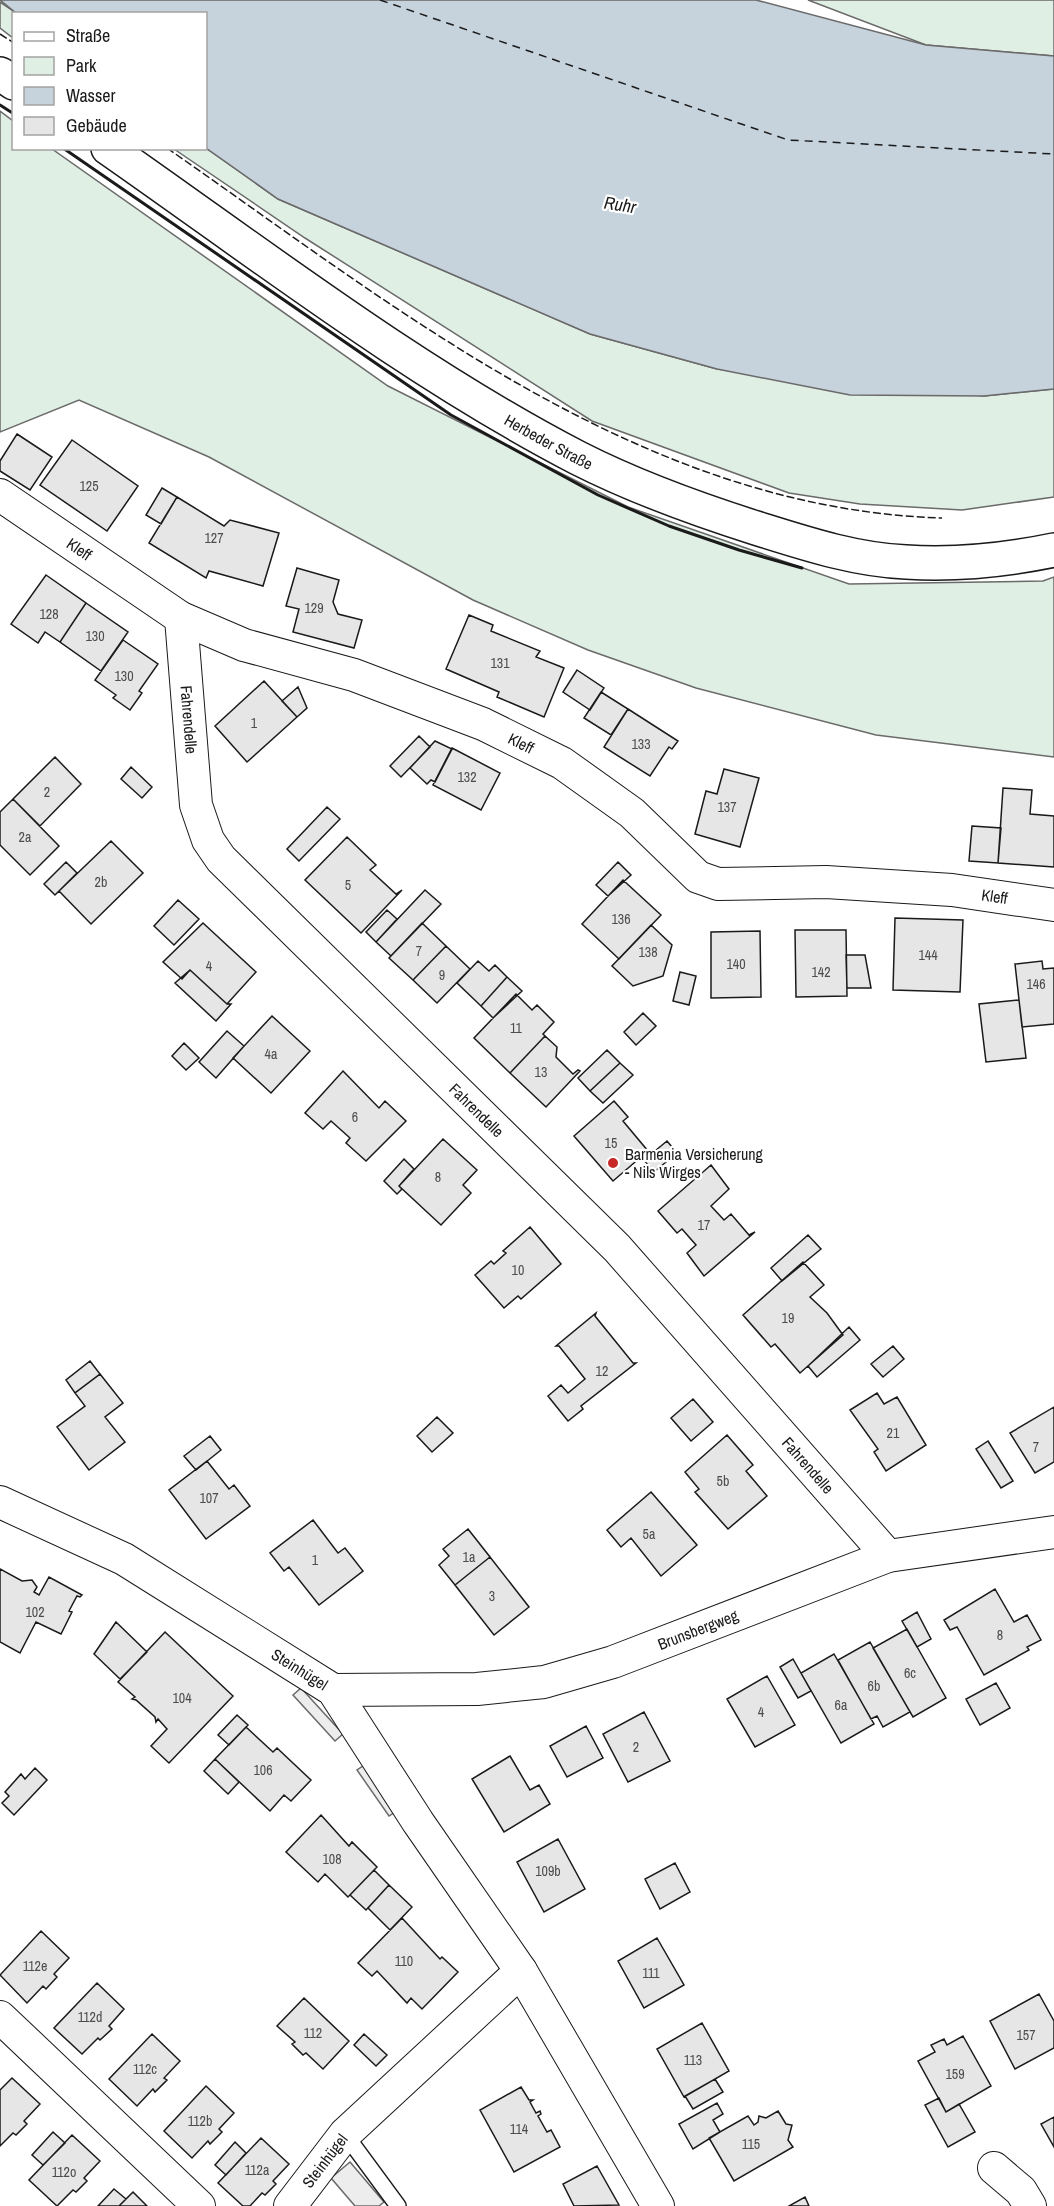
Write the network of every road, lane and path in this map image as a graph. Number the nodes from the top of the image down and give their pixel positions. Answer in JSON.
{"nodes":[{"id":1,"x":111,"y":150,"type":"edge"},
{"id":2,"x":0,"y":495,"type":"edge"},
{"id":3,"x":1054,"y":550,"type":"edge"},
{"id":4,"x":180,"y":618,"type":"junction"},
{"id":5,"x":1054,"y":905,"type":"edge"},
{"id":6,"x":0,"y":1502,"type":"edge"},
{"id":7,"x":1054,"y":1532,"type":"edge"},
{"id":8,"x":888,"y":1556,"type":"junction"},
{"id":9,"x":333,"y":1690,"type":"junction"},
{"id":10,"x":521,"y":1971,"type":"junction"},
{"id":11,"x":0,"y":2017,"type":"edge"},
{"id":12,"x":345,"y":2134,"type":"junction"},
{"id":13,"x":994,"y":2168,"type":"dead end"},
{"id":14,"x":199,"y":2206,"type":"edge"},
{"id":15,"x":290,"y":2206,"type":"edge"},
{"id":16,"x":398,"y":2206,"type":"edge"},
{"id":17,"x":658,"y":2206,"type":"edge"},
{"id":18,"x":1030,"y":2206,"type":"edge"}],
"edges":[{"from":1,"to":3,"type":"main road","name":"Herbeder Straße"},
{"from":2,"to":4,"type":"street","name":"Kleff"},
{"from":4,"to":5,"type":"street","name":"Kleff"},
{"from":4,"to":8,"type":"street","name":"Fahrendelle"},
{"from":6,"to":9,"type":"street","name":"Steinhügel"},
{"from":7,"to":8,"type":"street","name":"Brunsbergweg"},
{"from":8,"to":9,"type":"street","name":"Brunsbergweg"},
{"from":9,"to":10,"type":"street","name":"Steinhügel"},
{"from":10,"to":12,"type":"street","name":"Steinhügel"},
{"from":10,"to":17,"type":"street","name":"Steinhügel"},
{"from":11,"to":14,"type":"street"},
{"from":12,"to":15,"type":"street","name":"Steinhügel"},
{"from":12,"to":16,"type":"lane"},
{"from":13,"to":18,"type":"street"}]}
